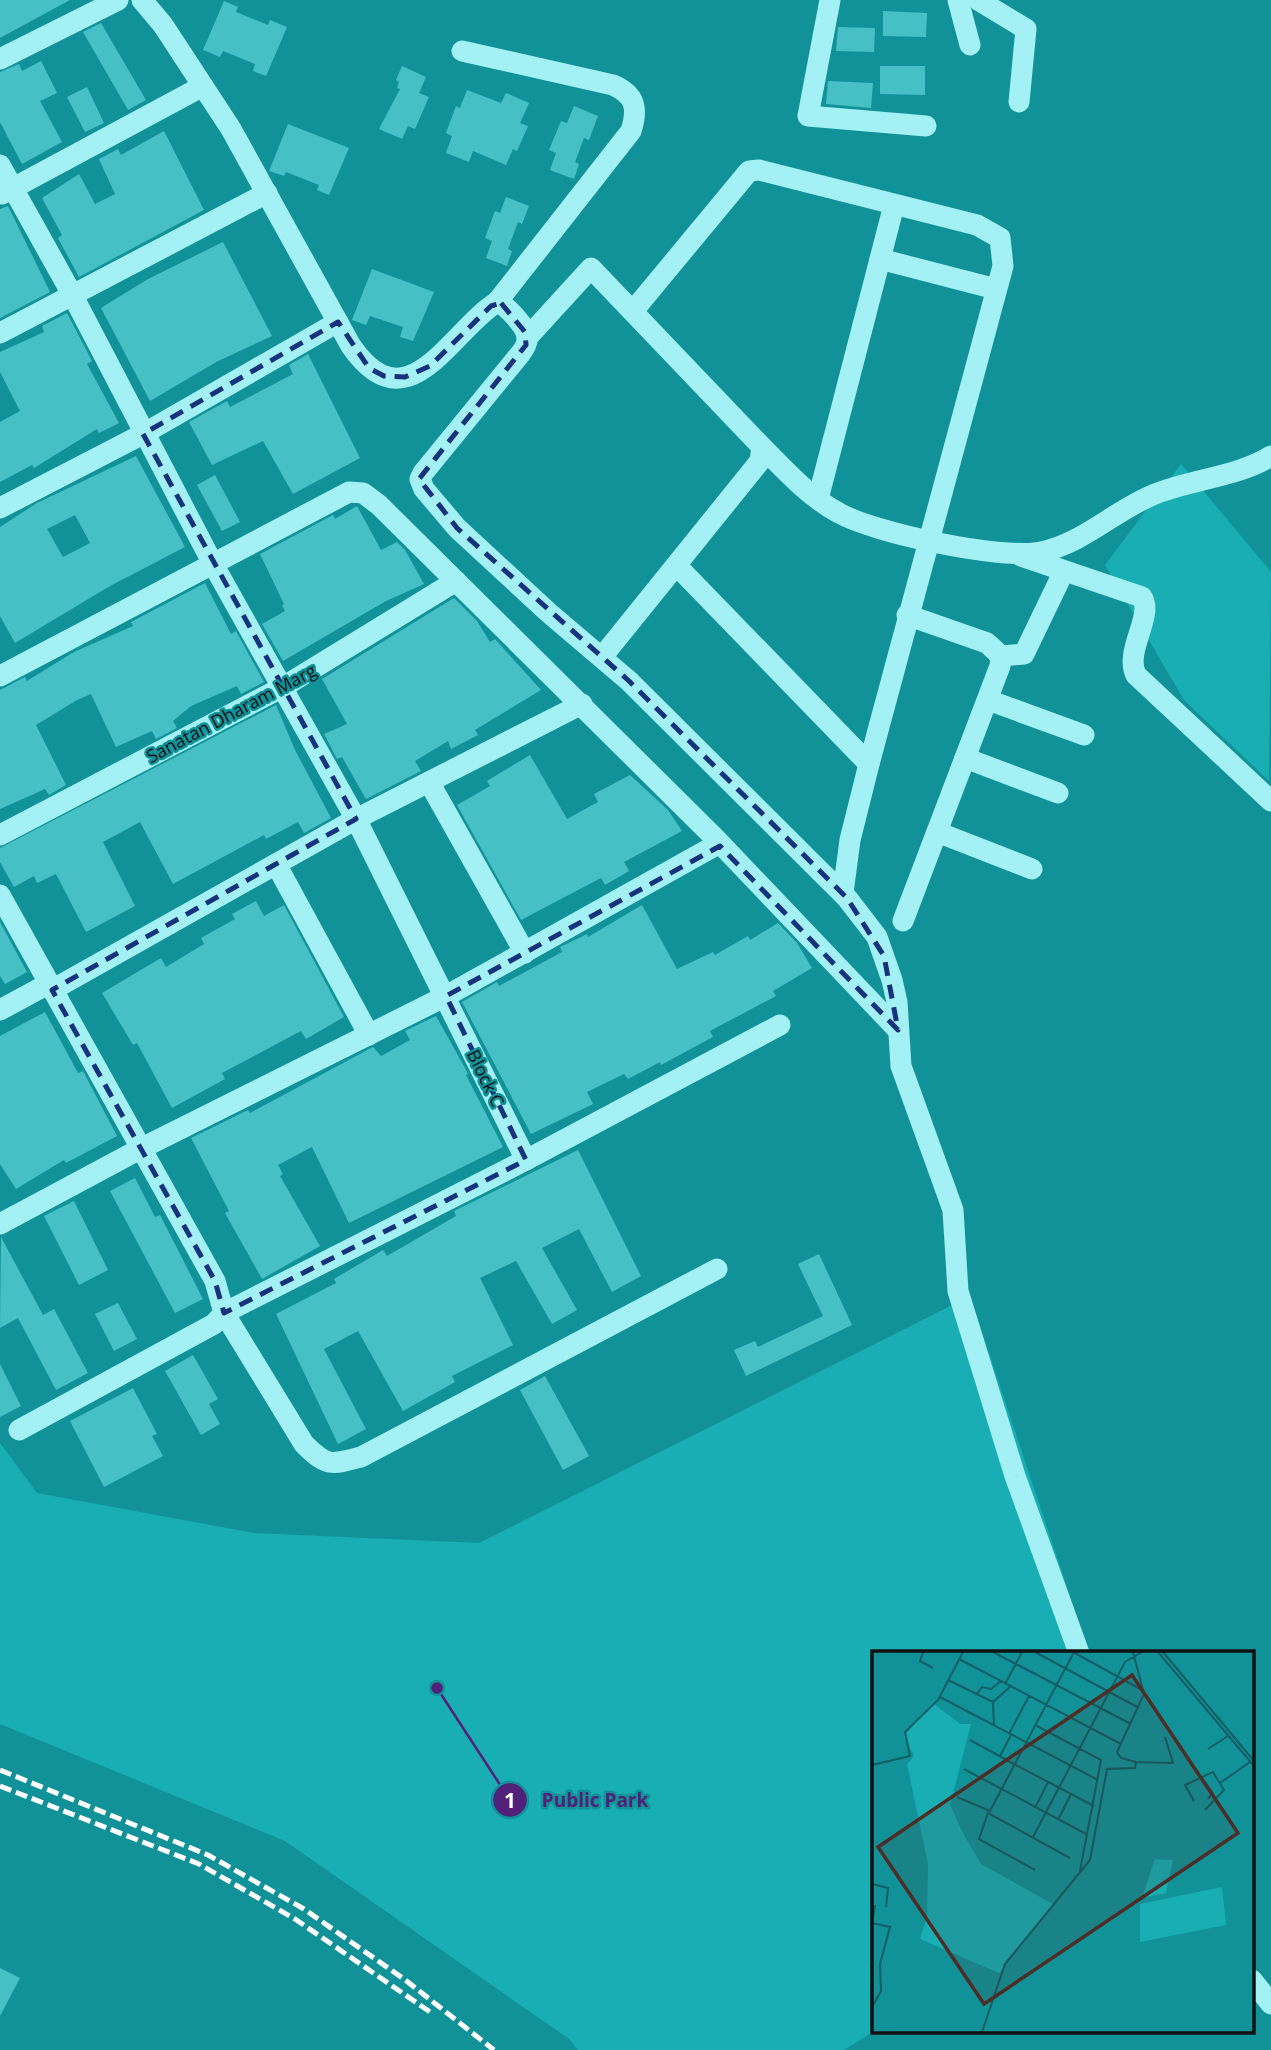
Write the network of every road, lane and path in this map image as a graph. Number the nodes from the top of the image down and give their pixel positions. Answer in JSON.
{"nodes":[{"id":1,"x":118,"y":0,"type":"edge"},
{"id":2,"x":142,"y":0,"type":"edge"},
{"id":3,"x":830,"y":0,"type":"edge"},
{"id":4,"x":958,"y":0,"type":"edge"},
{"id":5,"x":978,"y":0,"type":"edge"},
{"id":6,"x":970,"y":45,"type":"dead end"},
{"id":7,"x":462,"y":51,"type":"dead end"},
{"id":8,"x":0,"y":59,"type":"edge"},
{"id":9,"x":203,"y":86,"type":"junction"},
{"id":10,"x":1019,"y":102,"type":"dead end"},
{"id":11,"x":926,"y":126,"type":"dead end"},
{"id":12,"x":0,"y":165,"type":"edge"},
{"id":13,"x":6,"y":192,"type":"edge"},
{"id":14,"x":267,"y":193,"type":"junction"},
{"id":15,"x":894,"y":205,"type":"junction"},
{"id":16,"x":880,"y":259,"type":"junction"},
{"id":17,"x":996,"y":289,"type":"junction"},
{"id":18,"x":73,"y":296,"type":"junction"},
{"id":19,"x":497,"y":302,"type":"junction"},
{"id":20,"x":633,"y":311,"type":"junction"},
{"id":21,"x":338,"y":322,"type":"junction"},
{"id":22,"x":0,"y":333,"type":"edge"},
{"id":23,"x":527,"y":338,"type":"junction"},
{"id":24,"x":143,"y":434,"type":"junction"},
{"id":25,"x":762,"y":447,"type":"junction"},
{"id":26,"x":1271,"y":456,"type":"edge"},
{"id":27,"x":818,"y":499,"type":"junction"},
{"id":28,"x":0,"y":508,"type":"edge"},
{"id":29,"x":928,"y":539,"type":"junction"},
{"id":30,"x":1016,"y":554,"type":"junction"},
{"id":31,"x":213,"y":564,"type":"junction"},
{"id":32,"x":677,"y":566,"type":"junction"},
{"id":33,"x":1063,"y":573,"type":"junction"},
{"id":34,"x":456,"y":581,"type":"junction"},
{"id":35,"x":907,"y":615,"type":"junction"},
{"id":36,"x":1001,"y":656,"type":"junction"},
{"id":37,"x":601,"y":657,"type":"junction"},
{"id":38,"x":0,"y":676,"type":"edge"},
{"id":39,"x":283,"y":687,"type":"junction"},
{"id":40,"x":988,"y":699,"type":"junction"},
{"id":41,"x":582,"y":704,"type":"junction"},
{"id":42,"x":1084,"y":735,"type":"dead end"},
{"id":43,"x":965,"y":758,"type":"junction"},
{"id":44,"x":869,"y":764,"type":"junction"},
{"id":45,"x":429,"y":782,"type":"junction"},
{"id":46,"x":1058,"y":793,"type":"dead end"},
{"id":47,"x":1271,"y":801,"type":"edge"},
{"id":48,"x":356,"y":819,"type":"junction"},
{"id":49,"x":937,"y":832,"type":"junction"},
{"id":50,"x":0,"y":835,"type":"edge"},
{"id":51,"x":718,"y":844,"type":"junction"},
{"id":52,"x":276,"y":864,"type":"junction"},
{"id":53,"x":1032,"y":869,"type":"dead end"},
{"id":54,"x":843,"y":893,"type":"junction"},
{"id":55,"x":0,"y":895,"type":"edge"},
{"id":56,"x":904,"y":921,"type":"dead end"},
{"id":57,"x":526,"y":953,"type":"junction"},
{"id":58,"x":50,"y":987,"type":"junction"},
{"id":59,"x":446,"y":996,"type":"junction"},
{"id":60,"x":0,"y":1010,"type":"edge"},
{"id":61,"x":780,"y":1025,"type":"dead end"},
{"id":62,"x":898,"y":1030,"type":"junction"},
{"id":63,"x":369,"y":1035,"type":"junction"},
{"id":64,"x":140,"y":1149,"type":"junction"},
{"id":65,"x":527,"y":1160,"type":"junction"},
{"id":66,"x":0,"y":1224,"type":"edge"},
{"id":67,"x":717,"y":1269,"type":"dead end"},
{"id":68,"x":224,"y":1314,"type":"junction"},
{"id":69,"x":19,"y":1430,"type":"dead end"},
{"id":70,"x":1078,"y":1651,"type":"edge"},
{"id":71,"x":1254,"y":1983,"type":"edge"},
{"id":72,"x":1271,"y":2004,"type":"edge"}],
"edges":[{"from":1,"to":8,"type":"street"},
{"from":2,"to":9,"type":"street"},
{"from":3,"to":11,"type":"street"},
{"from":4,"to":6,"type":"street"},
{"from":5,"to":10,"type":"street"},
{"from":7,"to":19,"type":"street"},
{"from":9,"to":13,"type":"street"},
{"from":9,"to":14,"type":"street"},
{"from":12,"to":13,"type":"street","name":"Block C"},
{"from":13,"to":18,"type":"street","name":"Block C"},
{"from":14,"to":18,"type":"street"},
{"from":14,"to":21,"type":"street"},
{"from":15,"to":16,"type":"street"},
{"from":15,"to":17,"type":"street"},
{"from":15,"to":20,"type":"street"},
{"from":16,"to":17,"type":"street"},
{"from":16,"to":27,"type":"street"},
{"from":17,"to":29,"type":"street"},
{"from":18,"to":22,"type":"street"},
{"from":18,"to":24,"type":"street","name":"Block C"},
{"from":19,"to":21,"type":"street"},
{"from":19,"to":23,"type":"street"},
{"from":20,"to":23,"type":"street"},
{"from":20,"to":25,"type":"street"},
{"from":21,"to":24,"type":"street"},
{"from":23,"to":37,"type":"street"},
{"from":24,"to":28,"type":"street"},
{"from":24,"to":31,"type":"street","name":"Block C"},
{"from":25,"to":27,"type":"street"},
{"from":25,"to":32,"type":"street"},
{"from":26,"to":30,"type":"street"},
{"from":27,"to":29,"type":"street"},
{"from":29,"to":30,"type":"street"},
{"from":29,"to":35,"type":"street"},
{"from":30,"to":33,"type":"street"},
{"from":31,"to":34,"type":"street"},
{"from":31,"to":38,"type":"street"},
{"from":31,"to":39,"type":"street","name":"Block C"},
{"from":32,"to":37,"type":"street"},
{"from":32,"to":44,"type":"street"},
{"from":33,"to":36,"type":"street"},
{"from":33,"to":47,"type":"street"},
{"from":34,"to":39,"type":"street","name":"Sanatan Dharam Marg"},
{"from":34,"to":41,"type":"street"},
{"from":35,"to":36,"type":"street"},
{"from":35,"to":44,"type":"street"},
{"from":36,"to":40,"type":"street"},
{"from":37,"to":54,"type":"street"},
{"from":39,"to":48,"type":"street","name":"Block C"},
{"from":39,"to":50,"type":"street","name":"Sanatan Dharam Marg"},
{"from":40,"to":42,"type":"street"},
{"from":40,"to":43,"type":"street"},
{"from":41,"to":45,"type":"street"},
{"from":41,"to":51,"type":"street"},
{"from":43,"to":46,"type":"street"},
{"from":43,"to":49,"type":"street"},
{"from":44,"to":54,"type":"street"},
{"from":45,"to":48,"type":"street"},
{"from":45,"to":57,"type":"street"},
{"from":48,"to":52,"type":"street"},
{"from":48,"to":59,"type":"street","name":"Block C"},
{"from":49,"to":53,"type":"street"},
{"from":49,"to":56,"type":"street"},
{"from":51,"to":57,"type":"street"},
{"from":51,"to":62,"type":"street"},
{"from":52,"to":58,"type":"street"},
{"from":52,"to":63,"type":"street"},
{"from":54,"to":62,"type":"street"},
{"from":55,"to":58,"type":"street"},
{"from":57,"to":59,"type":"street"},
{"from":58,"to":60,"type":"street"},
{"from":58,"to":64,"type":"street"},
{"from":59,"to":63,"type":"street"},
{"from":59,"to":65,"type":"street","name":"Block C"},
{"from":61,"to":65,"type":"street"},
{"from":62,"to":70,"type":"street"},
{"from":63,"to":64,"type":"street"},
{"from":64,"to":66,"type":"street"},
{"from":64,"to":68,"type":"street"},
{"from":65,"to":68,"type":"street"},
{"from":67,"to":68,"type":"street"},
{"from":68,"to":69,"type":"street"},
{"from":71,"to":72,"type":"street"}]}
